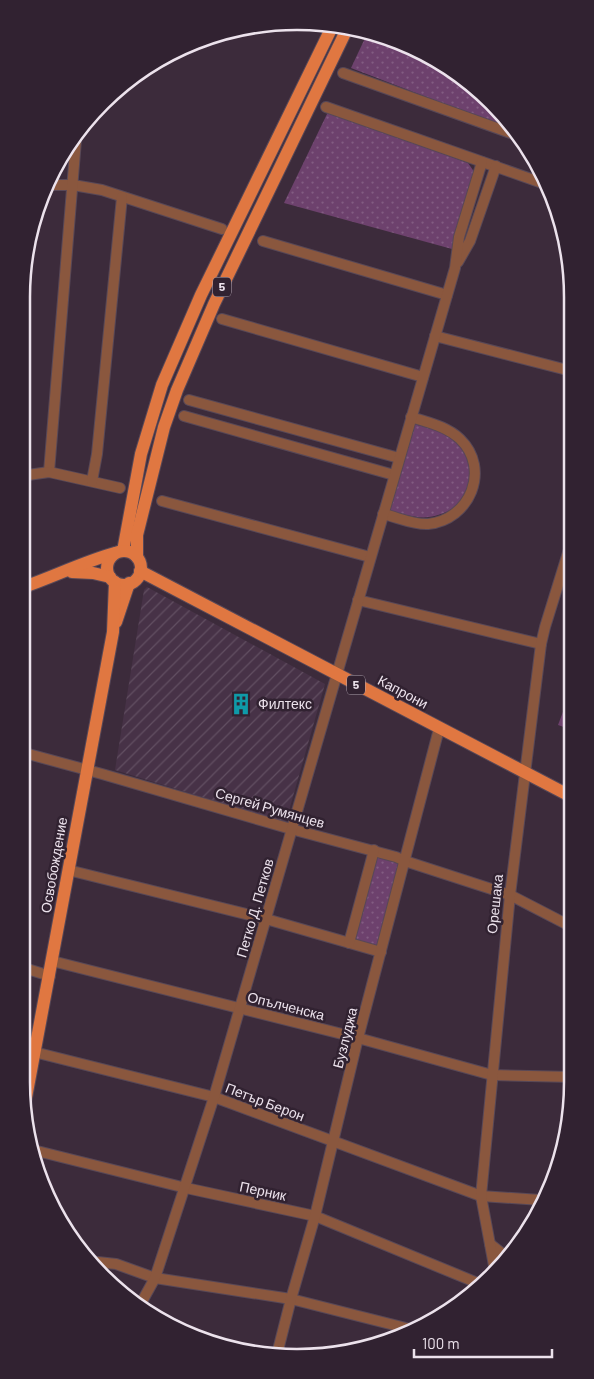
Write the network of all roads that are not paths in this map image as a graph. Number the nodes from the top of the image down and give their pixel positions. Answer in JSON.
{"nodes":[{"id":1,"x":330,"y":32,"type":"edge"},
{"id":2,"x":344,"y":34,"type":"edge"},
{"id":3,"x":343,"y":73,"type":"dead end"},
{"id":4,"x":326,"y":107,"type":"dead end"},
{"id":5,"x":507,"y":131,"type":"edge"},
{"id":6,"x":75,"y":148,"type":"edge"},
{"id":7,"x":482,"y":162,"type":"junction"},
{"id":8,"x":496,"y":166,"type":"junction"},
{"id":9,"x":537,"y":181,"type":"edge"},
{"id":10,"x":55,"y":185,"type":"edge"},
{"id":11,"x":73,"y":185,"type":"junction"},
{"id":12,"x":122,"y":197,"type":"junction"},
{"id":13,"x":222,"y":229,"type":"dead end"},
{"id":14,"x":263,"y":241,"type":"dead end"},
{"id":15,"x":455,"y":268,"type":"junction"},
{"id":16,"x":447,"y":295,"type":"junction"},
{"id":17,"x":222,"y":319,"type":"dead end"},
{"id":18,"x":435,"y":336,"type":"junction"},
{"id":19,"x":564,"y":369,"type":"edge"},
{"id":20,"x":423,"y":377,"type":"junction"},
{"id":21,"x":189,"y":400,"type":"dead end"},
{"id":22,"x":184,"y":416,"type":"dead end"},
{"id":23,"x":411,"y":417,"type":"junction"},
{"id":24,"x":399,"y":458,"type":"junction"},
{"id":25,"x":49,"y":472,"type":"junction"},
{"id":26,"x":30,"y":475,"type":"edge"},
{"id":27,"x":394,"y":475,"type":"junction"},
{"id":28,"x":92,"y":481,"type":"junction"},
{"id":29,"x":120,"y":488,"type":"dead end"},
{"id":30,"x":162,"y":501,"type":"dead end"},
{"id":31,"x":383,"y":514,"type":"junction"},
{"id":32,"x":119,"y":552,"type":"junction"},
{"id":33,"x":137,"y":557,"type":"junction"},
{"id":34,"x":370,"y":557,"type":"junction"},
{"id":35,"x":564,"y":566,"type":"edge"},
{"id":36,"x":140,"y":571,"type":"junction"},
{"id":37,"x":64,"y":572,"type":"junction"},
{"id":38,"x":113,"y":579,"type":"junction"},
{"id":39,"x":129,"y":583,"type":"junction"},
{"id":40,"x":30,"y":585,"type":"edge"},
{"id":41,"x":358,"y":600,"type":"junction"},
{"id":42,"x":113,"y":632,"type":"junction"},
{"id":43,"x":542,"y":644,"type":"junction"},
{"id":44,"x":336,"y":674,"type":"junction"},
{"id":45,"x":439,"y":729,"type":"junction"},
{"id":46,"x":30,"y":754,"type":"edge"},
{"id":47,"x":87,"y":770,"type":"junction"},
{"id":48,"x":525,"y":773,"type":"junction"},
{"id":49,"x":564,"y":793,"type":"edge"},
{"id":50,"x":292,"y":829,"type":"junction"},
{"id":51,"x":374,"y":850,"type":"junction"},
{"id":52,"x":405,"y":861,"type":"junction"},
{"id":53,"x":68,"y":870,"type":"junction"},
{"id":54,"x":510,"y":894,"type":"junction"},
{"id":55,"x":266,"y":919,"type":"junction"},
{"id":56,"x":564,"y":922,"type":"edge"},
{"id":57,"x":350,"y":943,"type":"junction"},
{"id":58,"x":381,"y":952,"type":"junction"},
{"id":59,"x":52,"y":961,"type":"junction"},
{"id":60,"x":30,"y":970,"type":"edge"},
{"id":61,"x":50,"y":976,"type":"junction"},
{"id":62,"x":240,"y":1009,"type":"junction"},
{"id":63,"x":358,"y":1038,"type":"junction"},
{"id":64,"x":34,"y":1052,"type":"junction"},
{"id":65,"x":30,"y":1074,"type":"edge"},
{"id":66,"x":492,"y":1074,"type":"junction"},
{"id":67,"x":564,"y":1077,"type":"edge"},
{"id":68,"x":214,"y":1097,"type":"junction"},
{"id":69,"x":333,"y":1142,"type":"junction"},
{"id":70,"x":39,"y":1152,"type":"edge"},
{"id":71,"x":186,"y":1188,"type":"junction"},
{"id":72,"x":481,"y":1196,"type":"junction"},
{"id":73,"x":536,"y":1200,"type":"edge"},
{"id":74,"x":315,"y":1216,"type":"junction"},
{"id":75,"x":490,"y":1244,"type":"junction"},
{"id":76,"x":502,"y":1253,"type":"edge"},
{"id":77,"x":100,"y":1262,"type":"edge"},
{"id":78,"x":493,"y":1263,"type":"edge"},
{"id":79,"x":155,"y":1278,"type":"junction"},
{"id":80,"x":474,"y":1282,"type":"edge"},
{"id":81,"x":143,"y":1300,"type":"edge"},
{"id":82,"x":290,"y":1300,"type":"junction"},
{"id":83,"x":403,"y":1327,"type":"edge"},
{"id":84,"x":278,"y":1348,"type":"edge"}],
"edges":[{"from":1,"to":32,"type":"main road","number":"5"},
{"from":2,"to":33,"type":"main road","number":"5"},
{"from":3,"to":5,"type":"street"},
{"from":4,"to":7,"type":"street"},
{"from":6,"to":11,"type":"street"},
{"from":7,"to":8,"type":"street"},
{"from":7,"to":15,"type":"street","name":"Петко Д. Петков"},
{"from":8,"to":9,"type":"street"},
{"from":8,"to":15,"type":"street","name":"Петко Д. Петков"},
{"from":10,"to":11,"type":"street"},
{"from":11,"to":12,"type":"street"},
{"from":11,"to":25,"type":"street"},
{"from":12,"to":13,"type":"street"},
{"from":12,"to":28,"type":"street"},
{"from":14,"to":16,"type":"street"},
{"from":15,"to":16,"type":"street","name":"Петко Д. Петков"},
{"from":16,"to":18,"type":"street","name":"Петко Д. Петков"},
{"from":17,"to":20,"type":"street"},
{"from":18,"to":19,"type":"street"},
{"from":18,"to":20,"type":"street","name":"Петко Д. Петков"},
{"from":20,"to":23,"type":"street","name":"Петко Д. Петков"},
{"from":21,"to":24,"type":"street"},
{"from":22,"to":27,"type":"street"},
{"from":23,"to":24,"type":"street","name":"Петко Д. Петков"},
{"from":23,"to":31,"type":"street"},
{"from":24,"to":27,"type":"street","name":"Петко Д. Петков"},
{"from":25,"to":26,"type":"street"},
{"from":25,"to":28,"type":"street"},
{"from":27,"to":31,"type":"street","name":"Петко Д. Петков"},
{"from":28,"to":29,"type":"street"},
{"from":30,"to":34,"type":"street"},
{"from":31,"to":34,"type":"street","name":"Петко Д. Петков"},
{"from":32,"to":33,"type":"main road"},
{"from":32,"to":37,"type":"main road"},
{"from":32,"to":38,"type":"main road","number":"5"},
{"from":33,"to":36,"type":"main road","number":"5"},
{"from":34,"to":41,"type":"street","name":"Петко Д. Петков"},
{"from":35,"to":43,"type":"street","name":"Орешака"},
{"from":36,"to":39,"type":"main road"},
{"from":36,"to":44,"type":"main road","name":"Капрони","number":"5"},
{"from":37,"to":38,"type":"main road"},
{"from":37,"to":40,"type":"main road"},
{"from":38,"to":39,"type":"main road"},
{"from":38,"to":42,"type":"main road","name":"Освобождение"},
{"from":39,"to":42,"type":"main road","name":"Освобождение"},
{"from":41,"to":43,"type":"street"},
{"from":41,"to":44,"type":"street","name":"Петко Д. Петков"},
{"from":42,"to":47,"type":"main road","name":"Освобождение"},
{"from":43,"to":48,"type":"street","name":"Орешака"},
{"from":44,"to":45,"type":"main road","name":"Капрони","number":"5"},
{"from":44,"to":50,"type":"street","name":"Петко Д. Петков"},
{"from":45,"to":48,"type":"main road","name":"Капрони","number":"5"},
{"from":45,"to":52,"type":"street","name":"Бузлуджа"},
{"from":46,"to":47,"type":"street","name":"Сергей Румянцев"},
{"from":47,"to":50,"type":"street","name":"Сергей Румянцев"},
{"from":47,"to":53,"type":"main road","name":"Освобождение"},
{"from":48,"to":49,"type":"main road","name":"Капрони","number":"5"},
{"from":48,"to":54,"type":"street","name":"Орешака"},
{"from":50,"to":51,"type":"street","name":"Сергей Румянцев"},
{"from":50,"to":55,"type":"street","name":"Петко Д. Петков"},
{"from":51,"to":52,"type":"street","name":"Сергей Румянцев"},
{"from":51,"to":57,"type":"street"},
{"from":52,"to":54,"type":"street","name":"Сергей Румянцев"},
{"from":52,"to":58,"type":"street","name":"Бузлуджа"},
{"from":53,"to":55,"type":"street"},
{"from":53,"to":59,"type":"main road","name":"Освобождение"},
{"from":54,"to":56,"type":"street","name":"Сергей Румянцев"},
{"from":54,"to":66,"type":"street","name":"Орешака"},
{"from":55,"to":57,"type":"street"},
{"from":55,"to":62,"type":"street","name":"Петко Д. Петков"},
{"from":57,"to":58,"type":"street"},
{"from":58,"to":63,"type":"street","name":"Бузлуджа"},
{"from":59,"to":61,"type":"main road","name":"Освобождение"},
{"from":59,"to":62,"type":"street","name":"Опълченска"},
{"from":60,"to":61,"type":"street"},
{"from":61,"to":64,"type":"main road","name":"Освобождение"},
{"from":62,"to":63,"type":"street","name":"Опълченска"},
{"from":62,"to":68,"type":"street","name":"Петко Д. Петков"},
{"from":63,"to":66,"type":"street","name":"Опълченска"},
{"from":63,"to":69,"type":"street","name":"Бузлуджа"},
{"from":64,"to":65,"type":"main road","name":"Освобождение"},
{"from":64,"to":68,"type":"street","name":"Петър Берон"},
{"from":66,"to":67,"type":"street","name":"Опълченска"},
{"from":66,"to":72,"type":"street","name":"Орешака"},
{"from":68,"to":69,"type":"street","name":"Петър Берон"},
{"from":68,"to":71,"type":"street","name":"Петко Д. Петков"},
{"from":69,"to":72,"type":"street","name":"Петър Берон"},
{"from":69,"to":74,"type":"street","name":"Бузлуджа"},
{"from":70,"to":71,"type":"street","name":"Перник"},
{"from":71,"to":74,"type":"street","name":"Перник"},
{"from":71,"to":79,"type":"street","name":"Петко Д. Петков"},
{"from":72,"to":73,"type":"street","name":"Петър Берон"},
{"from":72,"to":75,"type":"street","name":"Орешака"},
{"from":74,"to":80,"type":"street","name":"Перник"},
{"from":74,"to":82,"type":"street","name":"Бузлуджа"},
{"from":75,"to":76,"type":"street"},
{"from":75,"to":78,"type":"street","name":"Орешака"},
{"from":77,"to":79,"type":"street"},
{"from":79,"to":81,"type":"street","name":"Петко Д. Петков"},
{"from":79,"to":82,"type":"street"},
{"from":82,"to":83,"type":"street"},
{"from":82,"to":84,"type":"street","name":"Бузлуджа"}]}
